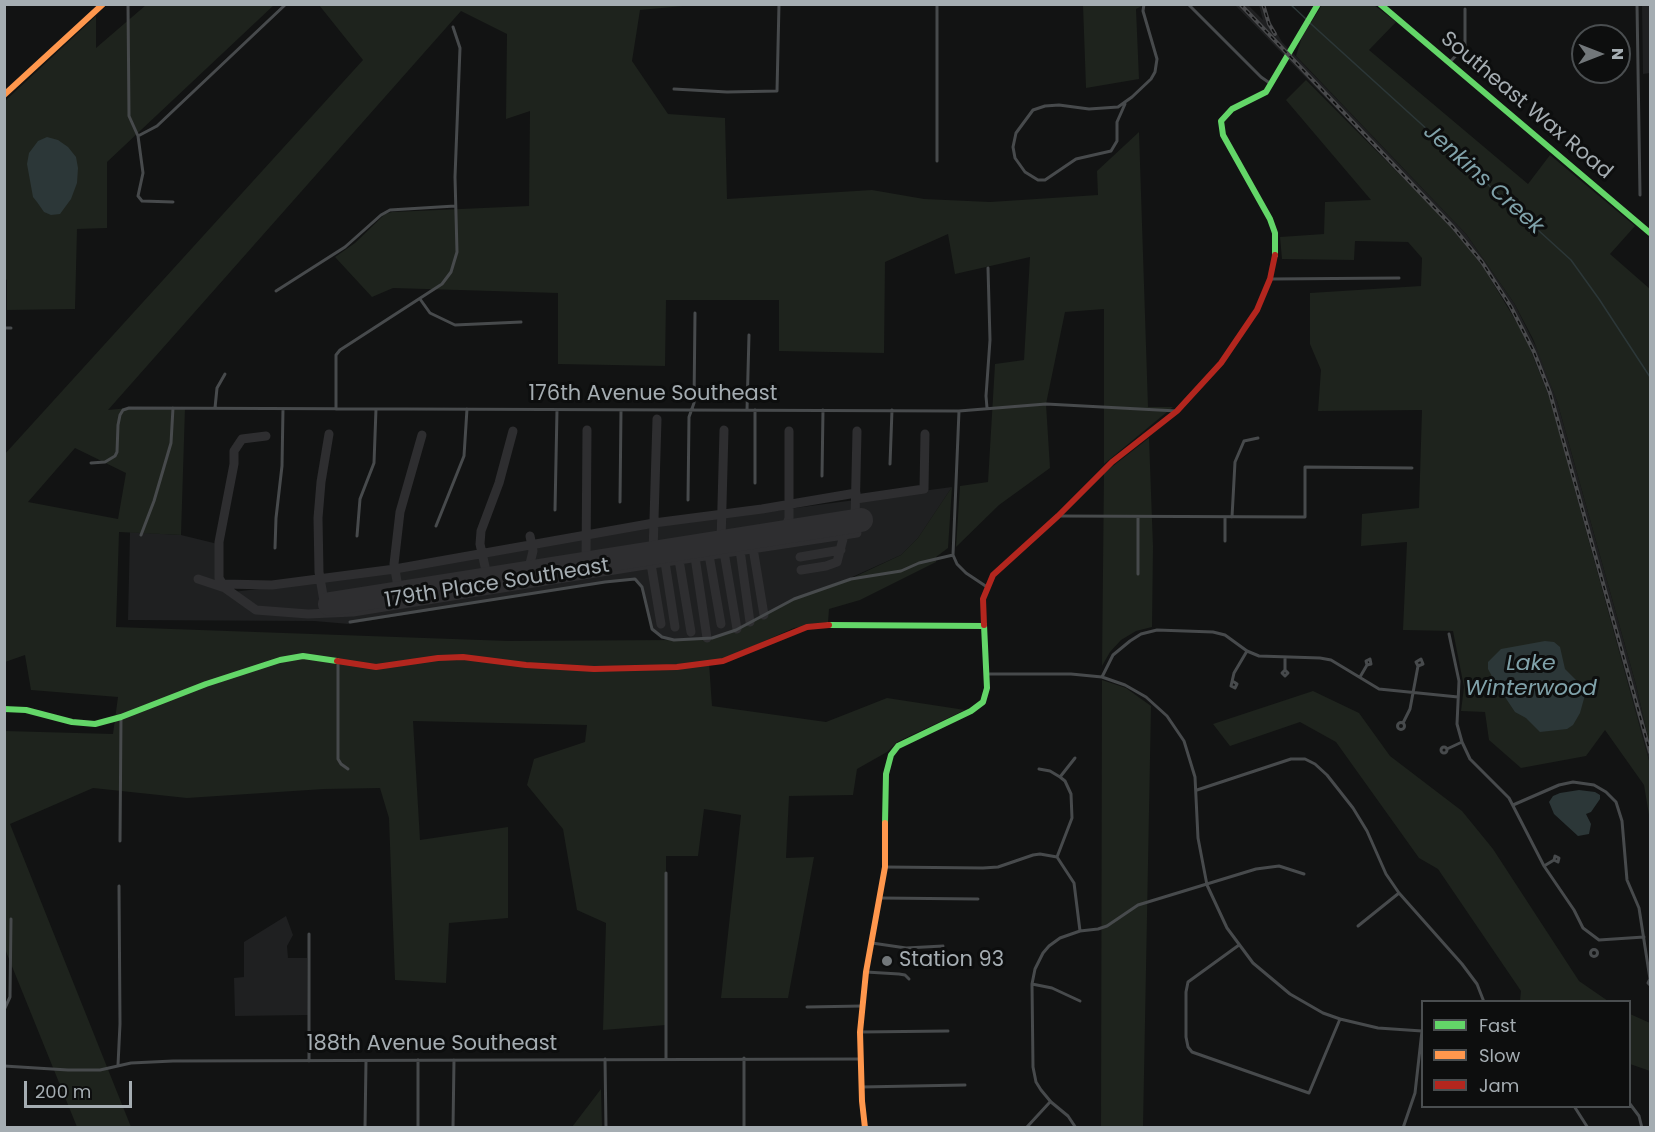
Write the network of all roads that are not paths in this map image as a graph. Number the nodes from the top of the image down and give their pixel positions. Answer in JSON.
{"nodes":[{"id":1,"x":103,"y":4,"type":"edge"},
{"id":2,"x":128,"y":4,"type":"edge"},
{"id":3,"x":286,"y":4,"type":"edge"},
{"id":4,"x":779,"y":4,"type":"edge"},
{"id":5,"x":937,"y":4,"type":"edge"},
{"id":6,"x":1144,"y":4,"type":"edge"},
{"id":7,"x":1188,"y":4,"type":"edge"},
{"id":8,"x":1318,"y":4,"type":"edge"},
{"id":9,"x":1380,"y":4,"type":"edge"},
{"id":10,"x":1637,"y":4,"type":"edge"},
{"id":11,"x":1465,"y":9,"type":"dead end"},
{"id":12,"x":453,"y":27,"type":"dead end"},
{"id":13,"x":1449,"y":63,"type":"junction"},
{"id":14,"x":1272,"y":85,"type":"junction"},
{"id":15,"x":674,"y":89,"type":"dead end"},
{"id":16,"x":4,"y":95,"type":"edge"},
{"id":17,"x":1125,"y":104,"type":"junction"},
{"id":18,"x":138,"y":136,"type":"junction"},
{"id":19,"x":938,"y":160,"type":"dead end"},
{"id":20,"x":1640,"y":195,"type":"dead end"},
{"id":21,"x":173,"y":202,"type":"dead end"},
{"id":22,"x":455,"y":206,"type":"junction"},
{"id":23,"x":1650,"y":233,"type":"edge"},
{"id":24,"x":988,"y":268,"type":"dead end"},
{"id":25,"x":1399,"y":278,"type":"dead end"},
{"id":26,"x":1270,"y":279,"type":"junction"},
{"id":27,"x":276,"y":291,"type":"dead end"},
{"id":28,"x":420,"y":299,"type":"junction"},
{"id":29,"x":696,"y":313,"type":"dead end"},
{"id":30,"x":521,"y":322,"type":"dead end"},
{"id":31,"x":4,"y":328,"type":"edge"},
{"id":32,"x":11,"y":328,"type":"dead end"},
{"id":33,"x":748,"y":335,"type":"dead end"},
{"id":34,"x":225,"y":374,"type":"dead end"},
{"id":35,"x":173,"y":408,"type":"junction"},
{"id":36,"x":215,"y":408,"type":"junction"},
{"id":37,"x":987,"y":408,"type":"junction"},
{"id":38,"x":283,"y":409,"type":"junction"},
{"id":39,"x":336,"y":409,"type":"junction"},
{"id":40,"x":376,"y":409,"type":"junction"},
{"id":41,"x":467,"y":409,"type":"junction"},
{"id":42,"x":557,"y":409,"type":"junction"},
{"id":43,"x":621,"y":410,"type":"junction"},
{"id":44,"x":691,"y":410,"type":"junction"},
{"id":45,"x":747,"y":410,"type":"junction"},
{"id":46,"x":755,"y":410,"type":"junction"},
{"id":47,"x":823,"y":410,"type":"junction"},
{"id":48,"x":892,"y":410,"type":"junction"},
{"id":49,"x":959,"y":411,"type":"junction"},
{"id":50,"x":1177,"y":411,"type":"junction"},
{"id":51,"x":1258,"y":438,"type":"dead end"},
{"id":52,"x":91,"y":463,"type":"dead end"},
{"id":53,"x":890,"y":464,"type":"dead end"},
{"id":54,"x":1412,"y":468,"type":"dead end"},
{"id":55,"x":822,"y":476,"type":"dead end"},
{"id":56,"x":755,"y":483,"type":"dead end"},
{"id":57,"x":688,"y":501,"type":"dead end"},
{"id":58,"x":620,"y":502,"type":"dead end"},
{"id":59,"x":555,"y":510,"type":"dead end"},
{"id":60,"x":1058,"y":516,"type":"junction"},
{"id":61,"x":1138,"y":517,"type":"junction"},
{"id":62,"x":1226,"y":517,"type":"junction"},
{"id":63,"x":1232,"y":517,"type":"junction"},
{"id":64,"x":436,"y":526,"type":"dead end"},
{"id":65,"x":141,"y":535,"type":"dead end"},
{"id":66,"x":357,"y":536,"type":"dead end"},
{"id":67,"x":1226,"y":541,"type":"dead end"},
{"id":68,"x":275,"y":548,"type":"dead end"},
{"id":69,"x":953,"y":555,"type":"junction"},
{"id":70,"x":1138,"y":574,"type":"dead end"},
{"id":71,"x":987,"y":587,"type":"junction"},
{"id":72,"x":350,"y":622,"type":"dead end"},
{"id":73,"x":984,"y":626,"type":"junction"},
{"id":74,"x":1449,"y":634,"type":"dead end"},
{"id":75,"x":1247,"y":651,"type":"junction"},
{"id":76,"x":1285,"y":657,"type":"junction"},
{"id":77,"x":338,"y":661,"type":"junction"},
{"id":78,"x":1367,"y":665,"type":"dead end"},
{"id":79,"x":1418,"y":666,"type":"dead end"},
{"id":80,"x":1285,"y":670,"type":"dead end"},
{"id":81,"x":987,"y":674,"type":"junction"},
{"id":82,"x":1102,"y":677,"type":"junction"},
{"id":83,"x":1360,"y":677,"type":"junction"},
{"id":84,"x":1234,"y":682,"type":"dead end"},
{"id":85,"x":1413,"y":693,"type":"junction"},
{"id":86,"x":1458,"y":697,"type":"junction"},
{"id":87,"x":4,"y":709,"type":"edge"},
{"id":88,"x":121,"y":717,"type":"junction"},
{"id":89,"x":1403,"y":723,"type":"dead end"},
{"id":90,"x":1462,"y":742,"type":"junction"},
{"id":91,"x":1447,"y":749,"type":"dead end"},
{"id":92,"x":1075,"y":758,"type":"dead end"},
{"id":93,"x":348,"y":769,"type":"dead end"},
{"id":94,"x":1040,"y":769,"type":"dead end"},
{"id":95,"x":1060,"y":777,"type":"junction"},
{"id":96,"x":1197,"y":790,"type":"junction"},
{"id":97,"x":1513,"y":805,"type":"junction"},
{"id":98,"x":120,"y":841,"type":"dead end"},
{"id":99,"x":1057,"y":857,"type":"junction"},
{"id":100,"x":1554,"y":860,"type":"dead end"},
{"id":101,"x":1544,"y":866,"type":"junction"},
{"id":102,"x":885,"y":867,"type":"junction"},
{"id":103,"x":666,"y":873,"type":"dead end"},
{"id":104,"x":1304,"y":874,"type":"dead end"},
{"id":105,"x":1207,"y":885,"type":"junction"},
{"id":106,"x":119,"y":886,"type":"dead end"},
{"id":107,"x":1399,"y":893,"type":"junction"},
{"id":108,"x":880,"y":898,"type":"junction"},
{"id":109,"x":978,"y":899,"type":"dead end"},
{"id":110,"x":11,"y":919,"type":"dead end"},
{"id":111,"x":1358,"y":926,"type":"dead end"},
{"id":112,"x":1080,"y":931,"type":"junction"},
{"id":113,"x":309,"y":934,"type":"dead end"},
{"id":114,"x":1644,"y":937,"type":"junction"},
{"id":115,"x":1599,"y":940,"type":"junction"},
{"id":116,"x":872,"y":943,"type":"junction"},
{"id":117,"x":1239,"y":945,"type":"junction"},
{"id":118,"x":943,"y":946,"type":"dead end"},
{"id":119,"x":1595,"y":950,"type":"dead end"},
{"id":120,"x":866,"y":972,"type":"junction"},
{"id":121,"x":909,"y":979,"type":"dead end"},
{"id":122,"x":1650,"y":979,"type":"edge"},
{"id":123,"x":1032,"y":984,"type":"junction"},
{"id":124,"x":1650,"y":985,"type":"edge"},
{"id":125,"x":1483,"y":1000,"type":"edge"},
{"id":126,"x":1080,"y":1001,"type":"dead end"},
{"id":127,"x":862,"y":1006,"type":"junction"},
{"id":128,"x":807,"y":1007,"type":"dead end"},
{"id":129,"x":4,"y":1010,"type":"edge"},
{"id":130,"x":1340,"y":1019,"type":"junction"},
{"id":131,"x":948,"y":1031,"type":"dead end"},
{"id":132,"x":1421,"y":1031,"type":"edge"},
{"id":133,"x":860,"y":1032,"type":"junction"},
{"id":134,"x":1421,"y":1039,"type":"edge"},
{"id":135,"x":744,"y":1058,"type":"junction"},
{"id":136,"x":605,"y":1059,"type":"junction"},
{"id":137,"x":666,"y":1059,"type":"junction"},
{"id":138,"x":860,"y":1059,"type":"junction"},
{"id":139,"x":418,"y":1060,"type":"junction"},
{"id":140,"x":454,"y":1060,"type":"junction"},
{"id":141,"x":309,"y":1061,"type":"junction"},
{"id":142,"x":366,"y":1061,"type":"junction"},
{"id":143,"x":118,"y":1065,"type":"junction"},
{"id":144,"x":4,"y":1066,"type":"edge"},
{"id":145,"x":965,"y":1085,"type":"dead end"},
{"id":146,"x":861,"y":1087,"type":"junction"},
{"id":147,"x":1050,"y":1102,"type":"junction"},
{"id":148,"x":1631,"y":1106,"type":"edge"},
{"id":149,"x":1577,"y":1108,"type":"edge"},
{"id":150,"x":1027,"y":1127,"type":"edge"},
{"id":151,"x":365,"y":1128,"type":"edge"},
{"id":152,"x":418,"y":1128,"type":"edge"},
{"id":153,"x":453,"y":1128,"type":"edge"},
{"id":154,"x":606,"y":1128,"type":"edge"},
{"id":155,"x":744,"y":1128,"type":"edge"},
{"id":156,"x":865,"y":1128,"type":"edge"},
{"id":157,"x":1076,"y":1128,"type":"edge"},
{"id":158,"x":1403,"y":1128,"type":"edge"},
{"id":159,"x":1588,"y":1128,"type":"edge"},
{"id":160,"x":1642,"y":1128,"type":"edge"}],
"edges":[{"from":1,"to":16,"type":"street"},
{"from":2,"to":18,"type":"street"},
{"from":3,"to":18,"type":"street"},
{"from":4,"to":15,"type":"street"},
{"from":5,"to":19,"type":"street"},
{"from":6,"to":17,"type":"street"},
{"from":7,"to":14,"type":"street"},
{"from":8,"to":14,"type":"street"},
{"from":9,"to":13,"type":"street","name":"Southeast Wax Road"},
{"from":10,"to":20,"type":"street"},
{"from":11,"to":13,"type":"street"},
{"from":12,"to":22,"type":"street"},
{"from":13,"to":23,"type":"street","name":"Southeast Wax Road"},
{"from":14,"to":26,"type":"street"},
{"from":17,"to":17,"type":"street"},
{"from":18,"to":21,"type":"street"},
{"from":22,"to":27,"type":"street"},
{"from":22,"to":28,"type":"street"},
{"from":24,"to":37,"type":"street"},
{"from":25,"to":26,"type":"street"},
{"from":26,"to":50,"type":"street"},
{"from":28,"to":30,"type":"street"},
{"from":28,"to":39,"type":"street"},
{"from":29,"to":44,"type":"street"},
{"from":31,"to":32,"type":"street"},
{"from":33,"to":45,"type":"street"},
{"from":34,"to":36,"type":"street"},
{"from":35,"to":36,"type":"street","name":"176th Avenue Southeast"},
{"from":35,"to":52,"type":"street","name":"176th Avenue Southeast"},
{"from":35,"to":65,"type":"street"},
{"from":36,"to":38,"type":"street","name":"176th Avenue Southeast"},
{"from":37,"to":49,"type":"street","name":"176th Avenue Southeast"},
{"from":37,"to":50,"type":"street","name":"176th Avenue Southeast"},
{"from":38,"to":39,"type":"street","name":"176th Avenue Southeast"},
{"from":38,"to":68,"type":"street"},
{"from":39,"to":40,"type":"street","name":"176th Avenue Southeast"},
{"from":40,"to":41,"type":"street","name":"176th Avenue Southeast"},
{"from":40,"to":66,"type":"street"},
{"from":41,"to":42,"type":"street","name":"176th Avenue Southeast"},
{"from":41,"to":64,"type":"street"},
{"from":42,"to":43,"type":"street","name":"176th Avenue Southeast"},
{"from":42,"to":59,"type":"street"},
{"from":43,"to":44,"type":"street","name":"176th Avenue Southeast"},
{"from":43,"to":58,"type":"street"},
{"from":44,"to":45,"type":"street","name":"176th Avenue Southeast"},
{"from":44,"to":57,"type":"street"},
{"from":45,"to":46,"type":"street","name":"176th Avenue Southeast"},
{"from":46,"to":47,"type":"street","name":"176th Avenue Southeast"},
{"from":46,"to":56,"type":"street"},
{"from":47,"to":48,"type":"street","name":"176th Avenue Southeast"},
{"from":47,"to":55,"type":"street"},
{"from":48,"to":49,"type":"street","name":"176th Avenue Southeast"},
{"from":48,"to":53,"type":"street"},
{"from":49,"to":69,"type":"street"},
{"from":50,"to":60,"type":"street"},
{"from":51,"to":63,"type":"street"},
{"from":54,"to":63,"type":"street"},
{"from":60,"to":61,"type":"street"},
{"from":60,"to":71,"type":"street"},
{"from":61,"to":62,"type":"street"},
{"from":61,"to":70,"type":"street"},
{"from":62,"to":63,"type":"street"},
{"from":62,"to":67,"type":"street"},
{"from":69,"to":71,"type":"street"},
{"from":69,"to":72,"type":"street","name":"179th Place Southeast"},
{"from":71,"to":73,"type":"street"},
{"from":73,"to":77,"type":"street"},
{"from":73,"to":81,"type":"street"},
{"from":74,"to":86,"type":"street"},
{"from":75,"to":76,"type":"street"},
{"from":75,"to":82,"type":"street"},
{"from":75,"to":84,"type":"street"},
{"from":76,"to":80,"type":"street"},
{"from":76,"to":83,"type":"street"},
{"from":77,"to":88,"type":"street"},
{"from":77,"to":93,"type":"street"},
{"from":78,"to":83,"type":"street"},
{"from":79,"to":85,"type":"street"},
{"from":81,"to":82,"type":"street"},
{"from":81,"to":102,"type":"street"},
{"from":82,"to":96,"type":"street"},
{"from":83,"to":85,"type":"street"},
{"from":85,"to":86,"type":"street"},
{"from":85,"to":89,"type":"street"},
{"from":86,"to":90,"type":"street"},
{"from":87,"to":88,"type":"street"},
{"from":88,"to":98,"type":"street"},
{"from":90,"to":91,"type":"street"},
{"from":90,"to":97,"type":"street"},
{"from":92,"to":95,"type":"street"},
{"from":94,"to":95,"type":"street"},
{"from":95,"to":99,"type":"street"},
{"from":96,"to":105,"type":"street"},
{"from":96,"to":107,"type":"street"},
{"from":97,"to":101,"type":"street"},
{"from":97,"to":114,"type":"street"},
{"from":99,"to":102,"type":"street"},
{"from":99,"to":112,"type":"street"},
{"from":100,"to":101,"type":"street"},
{"from":101,"to":115,"type":"street"},
{"from":102,"to":108,"type":"street"},
{"from":103,"to":137,"type":"street"},
{"from":104,"to":105,"type":"street"},
{"from":105,"to":112,"type":"street"},
{"from":105,"to":117,"type":"street"},
{"from":106,"to":143,"type":"street"},
{"from":107,"to":111,"type":"street"},
{"from":107,"to":125,"type":"street"},
{"from":108,"to":109,"type":"street"},
{"from":108,"to":116,"type":"street"},
{"from":110,"to":129,"type":"street"},
{"from":112,"to":123,"type":"street"},
{"from":113,"to":141,"type":"street"},
{"from":114,"to":115,"type":"street"},
{"from":114,"to":122,"type":"street"},
{"from":115,"to":119,"type":"street"},
{"from":116,"to":118,"type":"street"},
{"from":116,"to":120,"type":"street"},
{"from":117,"to":130,"type":"street"},
{"from":117,"to":130,"type":"street"},
{"from":120,"to":121,"type":"street"},
{"from":120,"to":127,"type":"street"},
{"from":122,"to":124,"type":"street"},
{"from":123,"to":126,"type":"street"},
{"from":123,"to":147,"type":"street"},
{"from":127,"to":128,"type":"street"},
{"from":127,"to":133,"type":"street"},
{"from":130,"to":132,"type":"street"},
{"from":131,"to":133,"type":"street"},
{"from":133,"to":138,"type":"street"},
{"from":134,"to":158,"type":"street"},
{"from":135,"to":137,"type":"street","name":"188th Avenue Southeast"},
{"from":135,"to":138,"type":"street","name":"188th Avenue Southeast"},
{"from":135,"to":155,"type":"street"},
{"from":136,"to":137,"type":"street","name":"188th Avenue Southeast"},
{"from":136,"to":140,"type":"street","name":"188th Avenue Southeast"},
{"from":136,"to":154,"type":"street"},
{"from":138,"to":146,"type":"street"},
{"from":139,"to":140,"type":"street","name":"188th Avenue Southeast"},
{"from":139,"to":142,"type":"street","name":"188th Avenue Southeast"},
{"from":139,"to":152,"type":"street"},
{"from":140,"to":153,"type":"street"},
{"from":141,"to":142,"type":"street","name":"188th Avenue Southeast"},
{"from":141,"to":143,"type":"street","name":"188th Avenue Southeast"},
{"from":142,"to":151,"type":"street"},
{"from":143,"to":144,"type":"street","name":"188th Avenue Southeast"},
{"from":145,"to":146,"type":"street"},
{"from":146,"to":156,"type":"street"},
{"from":147,"to":150,"type":"street"},
{"from":147,"to":157,"type":"street"},
{"from":148,"to":160,"type":"street"},
{"from":149,"to":159,"type":"street"}]}
